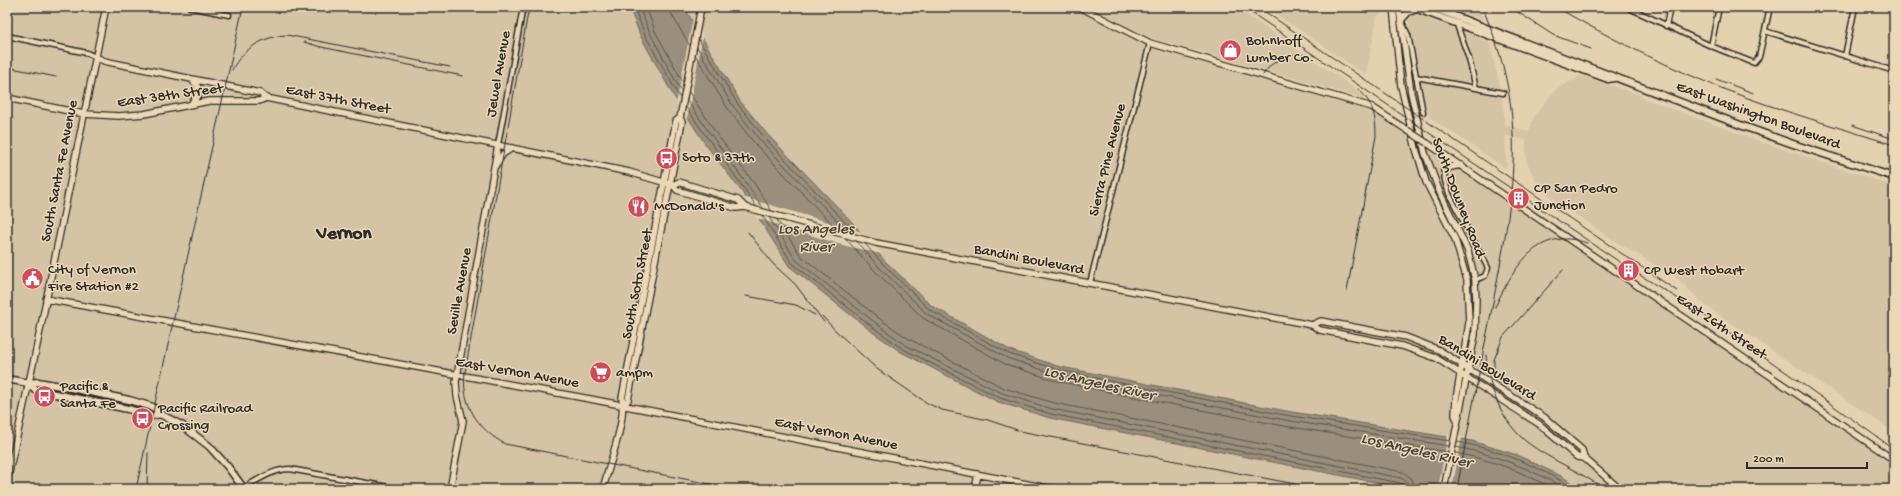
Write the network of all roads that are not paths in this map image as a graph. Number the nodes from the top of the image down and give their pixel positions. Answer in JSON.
{"nodes":[{"id":1,"x":106,"y":7,"type":"edge"},
{"id":2,"x":190,"y":7,"type":"edge"},
{"id":3,"x":523,"y":7,"type":"edge"},
{"id":4,"x":701,"y":7,"type":"edge"},
{"id":5,"x":1080,"y":7,"type":"edge"},
{"id":6,"x":1393,"y":7,"type":"edge"},
{"id":7,"x":1399,"y":7,"type":"edge"},
{"id":8,"x":1431,"y":7,"type":"edge"},
{"id":9,"x":1449,"y":7,"type":"edge"},
{"id":10,"x":1627,"y":7,"type":"edge"},
{"id":11,"x":1670,"y":7,"type":"edge"},
{"id":12,"x":1719,"y":7,"type":"edge"},
{"id":13,"x":1770,"y":7,"type":"edge"},
{"id":14,"x":1855,"y":7,"type":"edge"},
{"id":15,"x":1415,"y":8,"type":"edge"},
{"id":16,"x":229,"y":15,"type":"dead end"},
{"id":17,"x":1455,"y":19,"type":"junction"},
{"id":18,"x":1401,"y":20,"type":"junction"},
{"id":19,"x":1666,"y":26,"type":"junction"},
{"id":20,"x":1765,"y":30,"type":"junction"},
{"id":21,"x":7,"y":36,"type":"edge"},
{"id":22,"x":1150,"y":43,"type":"junction"},
{"id":23,"x":1711,"y":46,"type":"junction"},
{"id":24,"x":1845,"y":56,"type":"junction"},
{"id":25,"x":96,"y":57,"type":"junction"},
{"id":26,"x":1894,"y":71,"type":"edge"},
{"id":27,"x":1416,"y":77,"type":"junction"},
{"id":28,"x":192,"y":79,"type":"junction"},
{"id":29,"x":1476,"y":88,"type":"junction"},
{"id":30,"x":1503,"y":93,"type":"dead end"},
{"id":31,"x":7,"y":98,"type":"edge"},
{"id":32,"x":266,"y":98,"type":"junction"},
{"id":33,"x":191,"y":104,"type":"junction"},
{"id":34,"x":1423,"y":112,"type":"dead end"},
{"id":35,"x":84,"y":114,"type":"junction"},
{"id":36,"x":498,"y":145,"type":"junction"},
{"id":37,"x":512,"y":148,"type":"junction"},
{"id":38,"x":1451,"y":159,"type":"junction"},
{"id":39,"x":1461,"y":165,"type":"junction"},
{"id":40,"x":493,"y":170,"type":"junction"},
{"id":41,"x":1444,"y":171,"type":"junction"},
{"id":42,"x":1894,"y":177,"type":"edge"},
{"id":43,"x":669,"y":183,"type":"junction"},
{"id":44,"x":1474,"y":280,"type":"junction"},
{"id":45,"x":1090,"y":283,"type":"junction"},
{"id":46,"x":46,"y":299,"type":"junction"},
{"id":47,"x":637,"y":316,"type":"junction"},
{"id":48,"x":644,"y":317,"type":"junction"},
{"id":49,"x":1312,"y":325,"type":"junction"},
{"id":50,"x":1462,"y":364,"type":"junction"},
{"id":51,"x":1469,"y":369,"type":"junction"},
{"id":52,"x":1460,"y":373,"type":"junction"},
{"id":53,"x":457,"y":375,"type":"junction"},
{"id":54,"x":1467,"y":377,"type":"junction"},
{"id":55,"x":7,"y":379,"type":"edge"},
{"id":56,"x":28,"y":383,"type":"junction"},
{"id":57,"x":1477,"y":384,"type":"junction"},
{"id":58,"x":1464,"y":394,"type":"junction"},
{"id":59,"x":623,"y":406,"type":"junction"},
{"id":60,"x":1457,"y":420,"type":"junction"},
{"id":61,"x":1584,"y":458,"type":"junction"},
{"id":62,"x":1894,"y":460,"type":"edge"},
{"id":63,"x":978,"y":474,"type":"junction"},
{"id":64,"x":7,"y":481,"type":"edge"},
{"id":65,"x":244,"y":489,"type":"edge"},
{"id":66,"x":399,"y":489,"type":"edge"},
{"id":67,"x":450,"y":489,"type":"edge"},
{"id":68,"x":604,"y":489,"type":"edge"},
{"id":69,"x":975,"y":489,"type":"edge"},
{"id":70,"x":1053,"y":489,"type":"edge"},
{"id":71,"x":1444,"y":489,"type":"edge"},
{"id":72,"x":1620,"y":489,"type":"edge"}],
"edges":[{"from":1,"to":25,"type":"main road","name":"South Santa Fe Avenue"},
{"from":2,"to":16,"type":"street"},
{"from":3,"to":36,"type":"street","name":"Jewel Avenue"},
{"from":4,"to":43,"type":"main road","name":"South Soto Street"},
{"from":5,"to":22,"type":"main road","name":"East 26th Street"},
{"from":6,"to":50,"type":"main road","name":"South Downey Road"},
{"from":7,"to":18,"type":"main road","name":"South Downey Road"},
{"from":8,"to":17,"type":"main road","name":"East Washington Boulevard"},
{"from":9,"to":17,"type":"street"},
{"from":10,"to":19,"type":"street"},
{"from":11,"to":19,"type":"street"},
{"from":12,"to":23,"type":"street"},
{"from":13,"to":20,"type":"street"},
{"from":14,"to":24,"type":"street"},
{"from":15,"to":17,"type":"main road","name":"East Washington Boulevard"},
{"from":15,"to":18,"type":"main road"},
{"from":17,"to":29,"type":"street"},
{"from":17,"to":42,"type":"main road","name":"East Washington Boulevard"},
{"from":18,"to":27,"type":"street"},
{"from":18,"to":44,"type":"main road","name":"South Downey Road"},
{"from":19,"to":23,"type":"street"},
{"from":20,"to":23,"type":"street"},
{"from":20,"to":24,"type":"street"},
{"from":21,"to":25,"type":"street","name":"East 37th Street"},
{"from":22,"to":38,"type":"main road","name":"East 26th Street","bridge":true},
{"from":22,"to":45,"type":"street","name":"Sierra Pine Avenue"},
{"from":24,"to":26,"type":"street"},
{"from":25,"to":28,"type":"main road","name":"East 37th Street"},
{"from":25,"to":35,"type":"main road","name":"South Santa Fe Avenue"},
{"from":27,"to":29,"type":"street"},
{"from":27,"to":34,"type":"street"},
{"from":28,"to":32,"type":"main road","name":"East 37th Street"},
{"from":28,"to":33,"type":"main road"},
{"from":29,"to":30,"type":"street"},
{"from":31,"to":35,"type":"main road","name":"East 38th Street"},
{"from":32,"to":33,"type":"main road","name":"East 38th Street"},
{"from":32,"to":36,"type":"main road","name":"East 37th Street"},
{"from":33,"to":35,"type":"main road","name":"East 38th Street"},
{"from":35,"to":46,"type":"main road","name":"South Santa Fe Avenue"},
{"from":36,"to":37,"type":"main road","name":"East 37th Street"},
{"from":36,"to":40,"type":"main road","name":"Seville Avenue"},
{"from":37,"to":40,"type":"main road"},
{"from":37,"to":43,"type":"main road","name":"East 37th Street"},
{"from":38,"to":39,"type":"main road","name":"East 26th Street"},
{"from":38,"to":41,"type":"street","name":"South Downey Road"},
{"from":39,"to":41,"type":"main road"},
{"from":39,"to":62,"type":"main road","name":"East 26th Street"},
{"from":40,"to":53,"type":"main road","name":"Seville Avenue"},
{"from":41,"to":44,"type":"street","name":"South Downey Road"},
{"from":43,"to":45,"type":"main road","name":"Bandini Boulevard"},
{"from":43,"to":47,"type":"main road","name":"South Soto Street"},
{"from":43,"to":48,"type":"main road","name":"South Soto Street"},
{"from":44,"to":51,"type":"main road","name":"South Downey Road"},
{"from":45,"to":49,"type":"main road","name":"Bandini Boulevard"},
{"from":46,"to":53,"type":"main road","name":"East Vernon Avenue"},
{"from":46,"to":56,"type":"main road","name":"South Santa Fe Avenue"},
{"from":47,"to":48,"type":"main road"},
{"from":47,"to":59,"type":"main road","name":"South Soto Street"},
{"from":48,"to":59,"type":"main road","name":"South Soto Street"},
{"from":49,"to":50,"type":"main road","name":"Bandini Boulevard"},
{"from":49,"to":52,"type":"main road","name":"Bandini Boulevard"},
{"from":50,"to":51,"type":"main road","name":"Bandini Boulevard"},
{"from":50,"to":52,"type":"main road","name":"South Downey Road"},
{"from":51,"to":54,"type":"main road","name":"South Downey Road"},
{"from":51,"to":61,"type":"main road","name":"Bandini Boulevard"},
{"from":52,"to":54,"type":"main road","name":"Bandini Boulevard"},
{"from":52,"to":60,"type":"main road","name":"South Downey Road"},
{"from":53,"to":59,"type":"main road","name":"East Vernon Avenue"},
{"from":53,"to":67,"type":"main road","name":"Seville Avenue"},
{"from":54,"to":57,"type":"main road","name":"Bandini Boulevard"},
{"from":54,"to":58,"type":"main road","name":"South Downey Road"},
{"from":55,"to":56,"type":"main road"},
{"from":56,"to":64,"type":"main road","name":"South Santa Fe Avenue"},
{"from":56,"to":65,"type":"main road"},
{"from":57,"to":58,"type":"main road"},
{"from":57,"to":61,"type":"main road","name":"Bandini Boulevard"},
{"from":58,"to":60,"type":"main road","name":"South Downey Road"},
{"from":59,"to":63,"type":"main road","name":"East Vernon Avenue"},
{"from":59,"to":68,"type":"main road","name":"South Soto Street"},
{"from":60,"to":71,"type":"main road","name":"South Downey Road"},
{"from":61,"to":72,"type":"main road","name":"Bandini Boulevard"},
{"from":63,"to":69,"type":"main road"},
{"from":63,"to":70,"type":"main road","name":"East Vernon Avenue"},
{"from":65,"to":66,"type":"street"}]}
